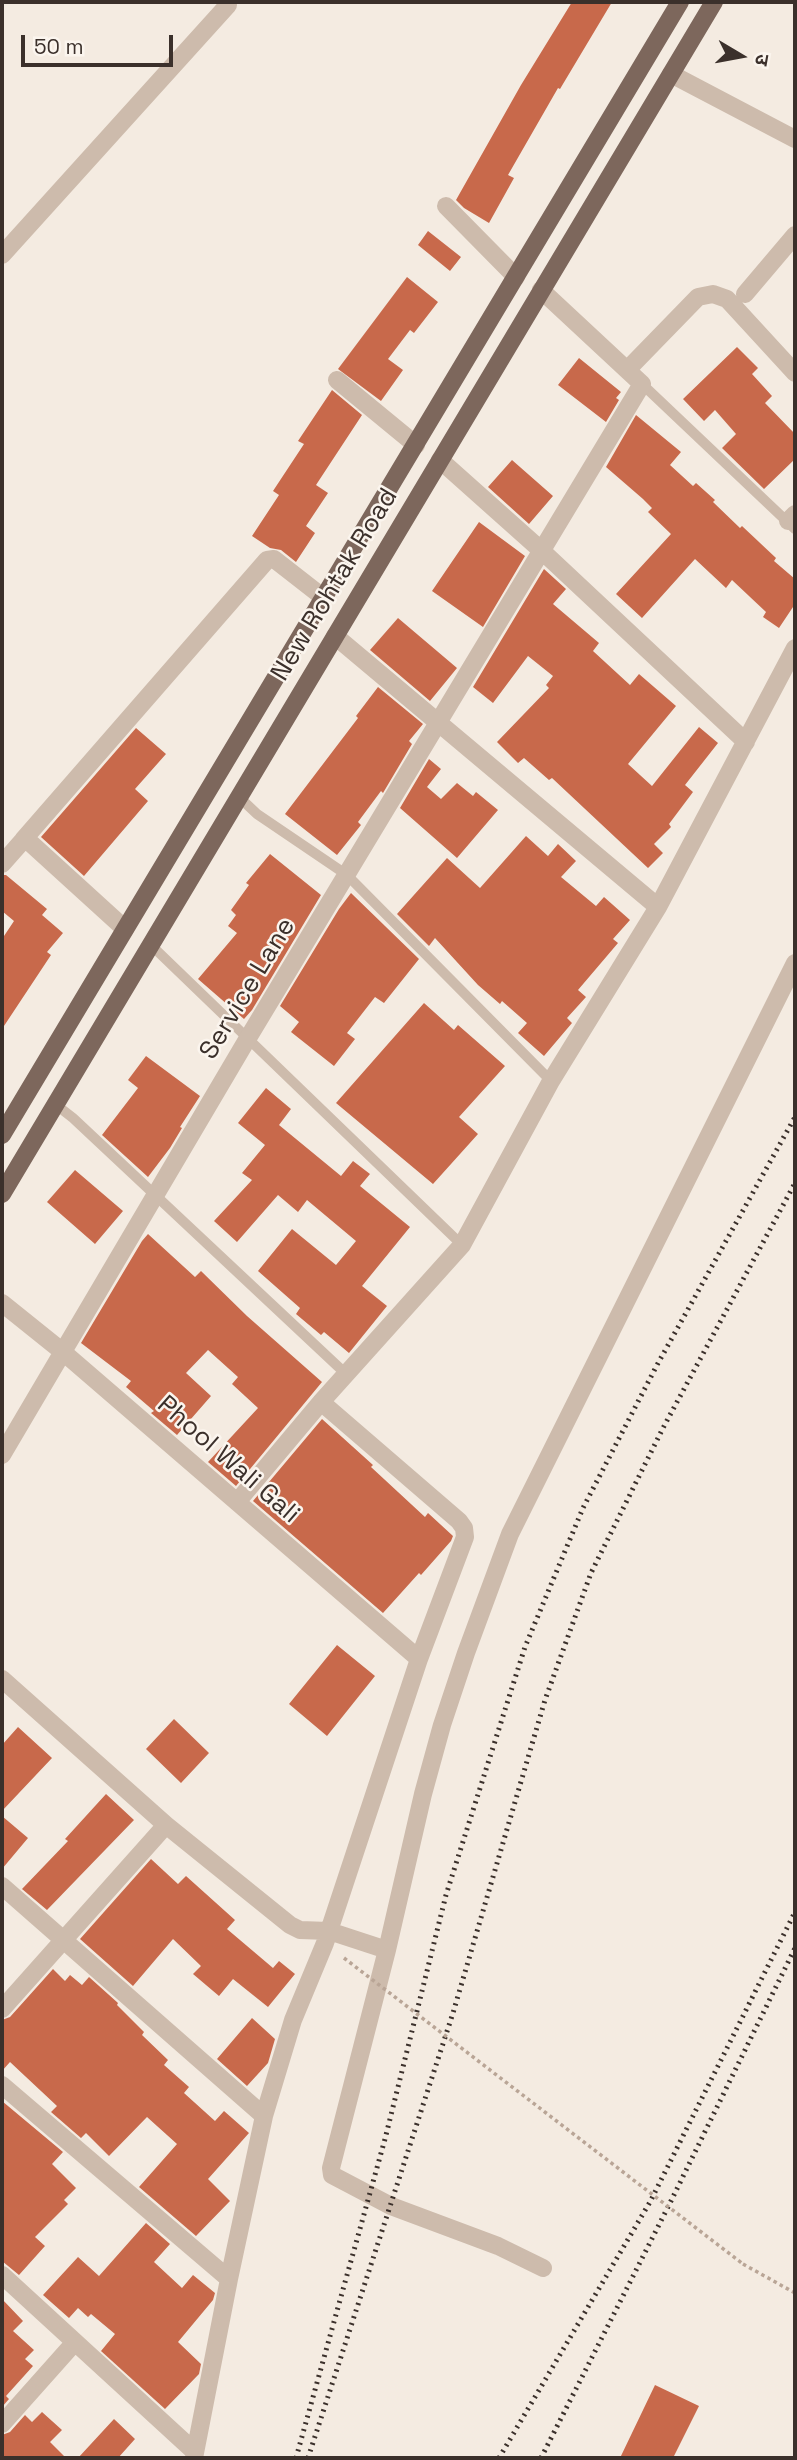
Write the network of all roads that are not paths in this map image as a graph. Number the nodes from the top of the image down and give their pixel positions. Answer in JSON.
{"nodes":[{"id":1,"x":225,"y":2,"type":"edge"},
{"id":2,"x":680,"y":2,"type":"edge"},
{"id":3,"x":714,"y":2,"type":"edge"},
{"id":4,"x":671,"y":74,"type":"junction"},
{"id":5,"x":795,"y":139,"type":"edge"},
{"id":6,"x":446,"y":206,"type":"dead end"},
{"id":7,"x":795,"y":235,"type":"edge"},
{"id":8,"x":2,"y":255,"type":"edge"},
{"id":9,"x":516,"y":277,"type":"junction"},
{"id":10,"x":541,"y":290,"type":"junction"},
{"id":11,"x":745,"y":294,"type":"dead end"},
{"id":12,"x":627,"y":370,"type":"junction"},
{"id":13,"x":795,"y":373,"type":"edge"},
{"id":14,"x":337,"y":380,"type":"dead end"},
{"id":15,"x":642,"y":384,"type":"junction"},
{"id":16,"x":416,"y":444,"type":"junction"},
{"id":17,"x":440,"y":460,"type":"junction"},
{"id":18,"x":793,"y":521,"type":"edge"},
{"id":19,"x":542,"y":551,"type":"junction"},
{"id":20,"x":324,"y":598,"type":"junction"},
{"id":21,"x":335,"y":636,"type":"junction"},
{"id":22,"x":795,"y":648,"type":"edge"},
{"id":23,"x":439,"y":722,"type":"junction"},
{"id":24,"x":746,"y":741,"type":"junction"},
{"id":25,"x":239,"y":797,"type":"junction"},
{"id":26,"x":23,"y":840,"type":"junction"},
{"id":27,"x":2,"y":864,"type":"edge"},
{"id":28,"x":347,"y":875,"type":"junction"},
{"id":29,"x":658,"y":907,"type":"junction"},
{"id":30,"x":125,"y":929,"type":"junction"},
{"id":31,"x":151,"y":945,"type":"junction"},
{"id":32,"x":795,"y":963,"type":"edge"},
{"id":33,"x":248,"y":1038,"type":"junction"},
{"id":34,"x":551,"y":1081,"type":"junction"},
{"id":35,"x":55,"y":1104,"type":"junction"},
{"id":36,"x":2,"y":1135,"type":"edge"},
{"id":37,"x":2,"y":1194,"type":"edge"},
{"id":38,"x":155,"y":1198,"type":"junction"},
{"id":39,"x":462,"y":1245,"type":"junction"},
{"id":40,"x":2,"y":1303,"type":"edge"},
{"id":41,"x":63,"y":1352,"type":"junction"},
{"id":42,"x":345,"y":1374,"type":"junction"},
{"id":43,"x":321,"y":1402,"type":"junction"},
{"id":44,"x":2,"y":1455,"type":"edge"},
{"id":45,"x":237,"y":1502,"type":"junction"},
{"id":46,"x":419,"y":1659,"type":"junction"},
{"id":47,"x":2,"y":1679,"type":"edge"},
{"id":48,"x":166,"y":1825,"type":"junction"},
{"id":49,"x":2,"y":1886,"type":"edge"},
{"id":50,"x":329,"y":1931,"type":"junction"},
{"id":51,"x":63,"y":1941,"type":"junction"},
{"id":52,"x":387,"y":1950,"type":"junction"},
{"id":53,"x":2,"y":2009,"type":"edge"},
{"id":54,"x":2,"y":2085,"type":"edge"},
{"id":55,"x":264,"y":2116,"type":"junction"},
{"id":56,"x":543,"y":2268,"type":"dead end"},
{"id":57,"x":2,"y":2275,"type":"edge"},
{"id":58,"x":229,"y":2278,"type":"junction"},
{"id":59,"x":75,"y":2342,"type":"junction"},
{"id":60,"x":2,"y":2424,"type":"edge"},
{"id":61,"x":195,"y":2455,"type":"edge"}],
"edges":[{"from":1,"to":8,"type":"street"},
{"from":2,"to":9,"type":"main road","name":"New Rohtak Road"},
{"from":3,"to":4,"type":"main road","name":"New Rohtak Road"},
{"from":4,"to":5,"type":"street"},
{"from":4,"to":10,"type":"main road","name":"New Rohtak Road"},
{"from":6,"to":9,"type":"street"},
{"from":7,"to":11,"type":"street"},
{"from":9,"to":16,"type":"main road","name":"New Rohtak Road"},
{"from":10,"to":12,"type":"street"},
{"from":10,"to":17,"type":"main road","name":"New Rohtak Road"},
{"from":12,"to":13,"type":"street"},
{"from":12,"to":15,"type":"street"},
{"from":14,"to":16,"type":"street"},
{"from":15,"to":18,"type":"lane"},
{"from":15,"to":19,"type":"street","name":"Service Lane"},
{"from":16,"to":20,"type":"main road","name":"New Rohtak Road"},
{"from":17,"to":19,"type":"street"},
{"from":17,"to":21,"type":"main road","name":"New Rohtak Road"},
{"from":19,"to":23,"type":"street","name":"Service Lane"},
{"from":19,"to":24,"type":"street"},
{"from":20,"to":26,"type":"street"},
{"from":20,"to":30,"type":"main road","name":"New Rohtak Road"},
{"from":21,"to":23,"type":"street"},
{"from":21,"to":25,"type":"main road","name":"New Rohtak Road"},
{"from":22,"to":24,"type":"street"},
{"from":23,"to":28,"type":"street","name":"Service Lane"},
{"from":23,"to":29,"type":"street"},
{"from":24,"to":29,"type":"street"},
{"from":25,"to":28,"type":"lane"},
{"from":25,"to":31,"type":"main road","name":"New Rohtak Road"},
{"from":26,"to":27,"type":"street"},
{"from":26,"to":30,"type":"street"},
{"from":28,"to":33,"type":"street","name":"Service Lane"},
{"from":28,"to":34,"type":"lane"},
{"from":29,"to":34,"type":"street"},
{"from":30,"to":36,"type":"main road","name":"New Rohtak Road"},
{"from":31,"to":33,"type":"lane"},
{"from":31,"to":35,"type":"main road","name":"New Rohtak Road"},
{"from":32,"to":52,"type":"street"},
{"from":33,"to":38,"type":"street","name":"Service Lane"},
{"from":33,"to":39,"type":"lane"},
{"from":34,"to":39,"type":"street"},
{"from":35,"to":37,"type":"main road","name":"New Rohtak Road"},
{"from":35,"to":38,"type":"lane"},
{"from":38,"to":41,"type":"street","name":"Service Lane"},
{"from":38,"to":42,"type":"lane"},
{"from":39,"to":42,"type":"street"},
{"from":40,"to":41,"type":"street","name":"Phool Wali Gali"},
{"from":41,"to":44,"type":"street","name":"Service Lane"},
{"from":41,"to":45,"type":"street","name":"Phool Wali Gali"},
{"from":42,"to":43,"type":"street"},
{"from":43,"to":45,"type":"street"},
{"from":43,"to":46,"type":"street"},
{"from":45,"to":46,"type":"street","name":"Phool Wali Gali"},
{"from":46,"to":50,"type":"street"},
{"from":47,"to":48,"type":"street"},
{"from":48,"to":50,"type":"street"},
{"from":48,"to":51,"type":"street"},
{"from":49,"to":51,"type":"street"},
{"from":50,"to":52,"type":"street"},
{"from":50,"to":55,"type":"street"},
{"from":51,"to":53,"type":"street"},
{"from":51,"to":55,"type":"street"},
{"from":52,"to":56,"type":"street"},
{"from":54,"to":58,"type":"street"},
{"from":55,"to":58,"type":"street"},
{"from":57,"to":59,"type":"street"},
{"from":58,"to":61,"type":"street"},
{"from":59,"to":60,"type":"street"},
{"from":59,"to":61,"type":"street"}]}
